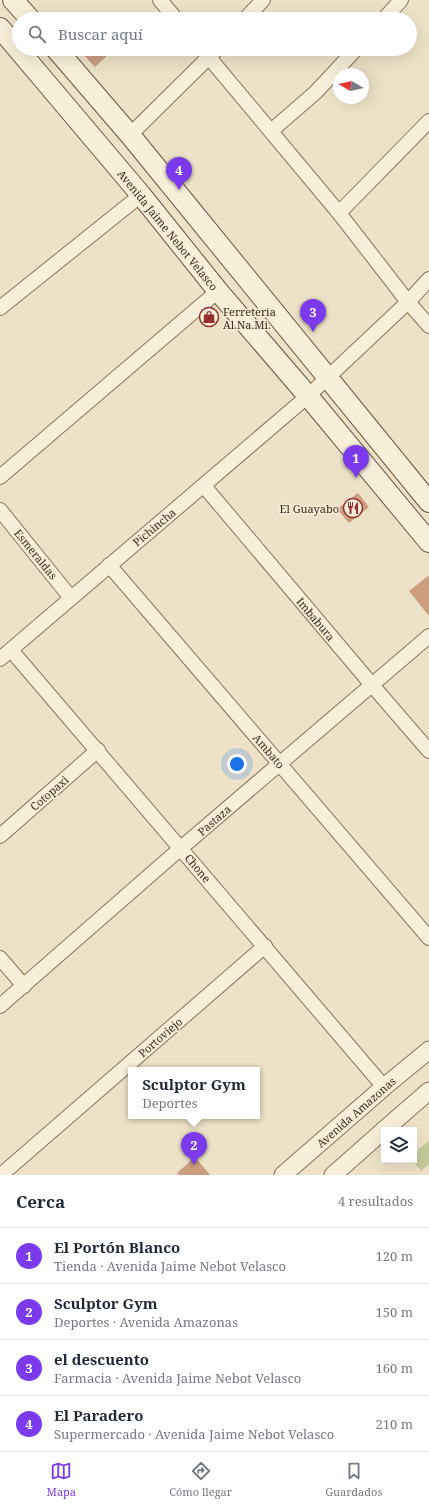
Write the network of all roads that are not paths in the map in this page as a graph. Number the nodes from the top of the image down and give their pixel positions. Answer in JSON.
{"nodes":[{"id":1,"x":13,"y":0,"type":"edge"},
{"id":2,"x":160,"y":0,"type":"edge"},
{"id":3,"x":263,"y":0,"type":"edge"},
{"id":4,"x":400,"y":0,"type":"edge"},
{"id":5,"x":24,"y":12,"type":"edge"},
{"id":6,"x":170,"y":12,"type":"edge"},
{"id":7,"x":252,"y":12,"type":"edge"},
{"id":8,"x":390,"y":12,"type":"edge"},
{"id":9,"x":0,"y":28,"type":"edge"},
{"id":10,"x":12,"y":42,"type":"edge"},
{"id":11,"x":24,"y":56,"type":"edge"},
{"id":12,"x":62,"y":56,"type":"edge"},
{"id":13,"x":206,"y":56,"type":"edge"},
{"id":14,"x":213,"y":56,"type":"edge"},
{"id":15,"x":349,"y":56,"type":"edge"},
{"id":16,"x":429,"y":121,"type":"edge"},
{"id":17,"x":271,"y":131,"type":"junction"},
{"id":18,"x":130,"y":135,"type":"junction"},
{"id":19,"x":141,"y":195,"type":"junction"},
{"id":20,"x":340,"y":213,"type":"junction"},
{"id":21,"x":429,"y":279,"type":"edge"},
{"id":22,"x":218,"y":291,"type":"junction"},
{"id":23,"x":408,"y":302,"type":"junction"},
{"id":24,"x":2,"y":303,"type":"edge"},
{"id":25,"x":429,"y":326,"type":"edge"},
{"id":26,"x":328,"y":377,"type":"junction"},
{"id":27,"x":308,"y":396,"type":"junction"},
{"id":28,"x":0,"y":478,"type":"edge"},
{"id":29,"x":204,"y":486,"type":"junction"},
{"id":30,"x":429,"y":502,"type":"edge"},
{"id":31,"x":0,"y":510,"type":"edge"},
{"id":32,"x":429,"y":542,"type":"edge"},
{"id":33,"x":109,"y":565,"type":"junction"},
{"id":34,"x":71,"y":598,"type":"junction"},
{"id":35,"x":429,"y":636,"type":"edge"},
{"id":36,"x":11,"y":650,"type":"junction"},
{"id":37,"x":0,"y":659,"type":"edge"},
{"id":38,"x":372,"y":685,"type":"junction"},
{"id":39,"x":98,"y":750,"type":"junction"},
{"id":40,"x":429,"y":750,"type":"edge"},
{"id":41,"x":280,"y":764,"type":"junction"},
{"id":42,"x":0,"y":836,"type":"edge"},
{"id":43,"x":181,"y":848,"type":"junction"},
{"id":44,"x":429,"y":938,"type":"edge"},
{"id":45,"x":265,"y":946,"type":"junction"},
{"id":46,"x":0,"y":958,"type":"edge"},
{"id":47,"x":24,"y":986,"type":"junction"},
{"id":48,"x":0,"y":1006,"type":"edge"},
{"id":49,"x":429,"y":1050,"type":"edge"},
{"id":50,"x":384,"y":1087,"type":"junction"},
{"id":51,"x":429,"y":1091,"type":"edge"},
{"id":52,"x":387,"y":1127,"type":"edge"},
{"id":53,"x":381,"y":1133,"type":"edge"},
{"id":54,"x":1,"y":1175,"type":"edge"},
{"id":55,"x":283,"y":1175,"type":"edge"},
{"id":56,"x":332,"y":1175,"type":"edge"}],
"edges":[{"from":1,"to":5,"type":"main road"},
{"from":2,"to":6,"type":"street"},
{"from":3,"to":7,"type":"street"},
{"from":4,"to":8,"type":"street"},
{"from":9,"to":10,"type":"main road","name":"Avenida Jaime Nebot Velasco"},
{"from":11,"to":19,"type":"main road","name":"Avenida Jaime Nebot Velasco"},
{"from":12,"to":18,"type":"main road"},
{"from":13,"to":18,"type":"street"},
{"from":14,"to":17,"type":"street"},
{"from":15,"to":17,"type":"street"},
{"from":16,"to":20,"type":"street"},
{"from":17,"to":20,"type":"street"},
{"from":18,"to":26,"type":"main road"},
{"from":19,"to":22,"type":"main road","name":"Avenida Jaime Nebot Velasco"},
{"from":19,"to":24,"type":"street"},
{"from":20,"to":23,"type":"street"},
{"from":21,"to":23,"type":"street","name":"Pichincha"},
{"from":22,"to":27,"type":"main road","name":"Avenida Jaime Nebot Velasco"},
{"from":22,"to":28,"type":"street"},
{"from":23,"to":25,"type":"street"},
{"from":23,"to":26,"type":"street","name":"Pichincha"},
{"from":26,"to":27,"type":"street","name":"Pichincha"},
{"from":26,"to":30,"type":"main road"},
{"from":27,"to":29,"type":"street","name":"Pichincha"},
{"from":27,"to":32,"type":"main road","name":"Avenida Jaime Nebot Velasco"},
{"from":29,"to":33,"type":"street","name":"Pichincha"},
{"from":29,"to":38,"type":"street","name":"Imbabura"},
{"from":31,"to":34,"type":"street","name":"Esmeraldas"},
{"from":33,"to":34,"type":"street","name":"Pichincha"},
{"from":33,"to":41,"type":"street","name":"Ambato"},
{"from":34,"to":36,"type":"street","name":"Pichincha"},
{"from":35,"to":38,"type":"street","name":"Pastaza"},
{"from":36,"to":37,"type":"street","name":"Pichincha"},
{"from":36,"to":39,"type":"street","name":"Chone"},
{"from":38,"to":40,"type":"street","name":"Imbabura"},
{"from":38,"to":41,"type":"street","name":"Pastaza"},
{"from":39,"to":42,"type":"street","name":"Cotopaxi"},
{"from":39,"to":43,"type":"street","name":"Chone"},
{"from":41,"to":43,"type":"street","name":"Pastaza"},
{"from":41,"to":44,"type":"street","name":"Ambato"},
{"from":43,"to":45,"type":"street","name":"Chone"},
{"from":43,"to":47,"type":"street","name":"Pastaza"},
{"from":45,"to":50,"type":"street","name":"Chone"},
{"from":45,"to":54,"type":"street","name":"Portoviejo"},
{"from":46,"to":47,"type":"street"},
{"from":47,"to":48,"type":"street","name":"Pastaza"},
{"from":49,"to":50,"type":"street","name":"Avenida Amazonas"},
{"from":50,"to":55,"type":"street","name":"Avenida Amazonas"},
{"from":51,"to":52,"type":"street"},
{"from":53,"to":56,"type":"street"}]}
